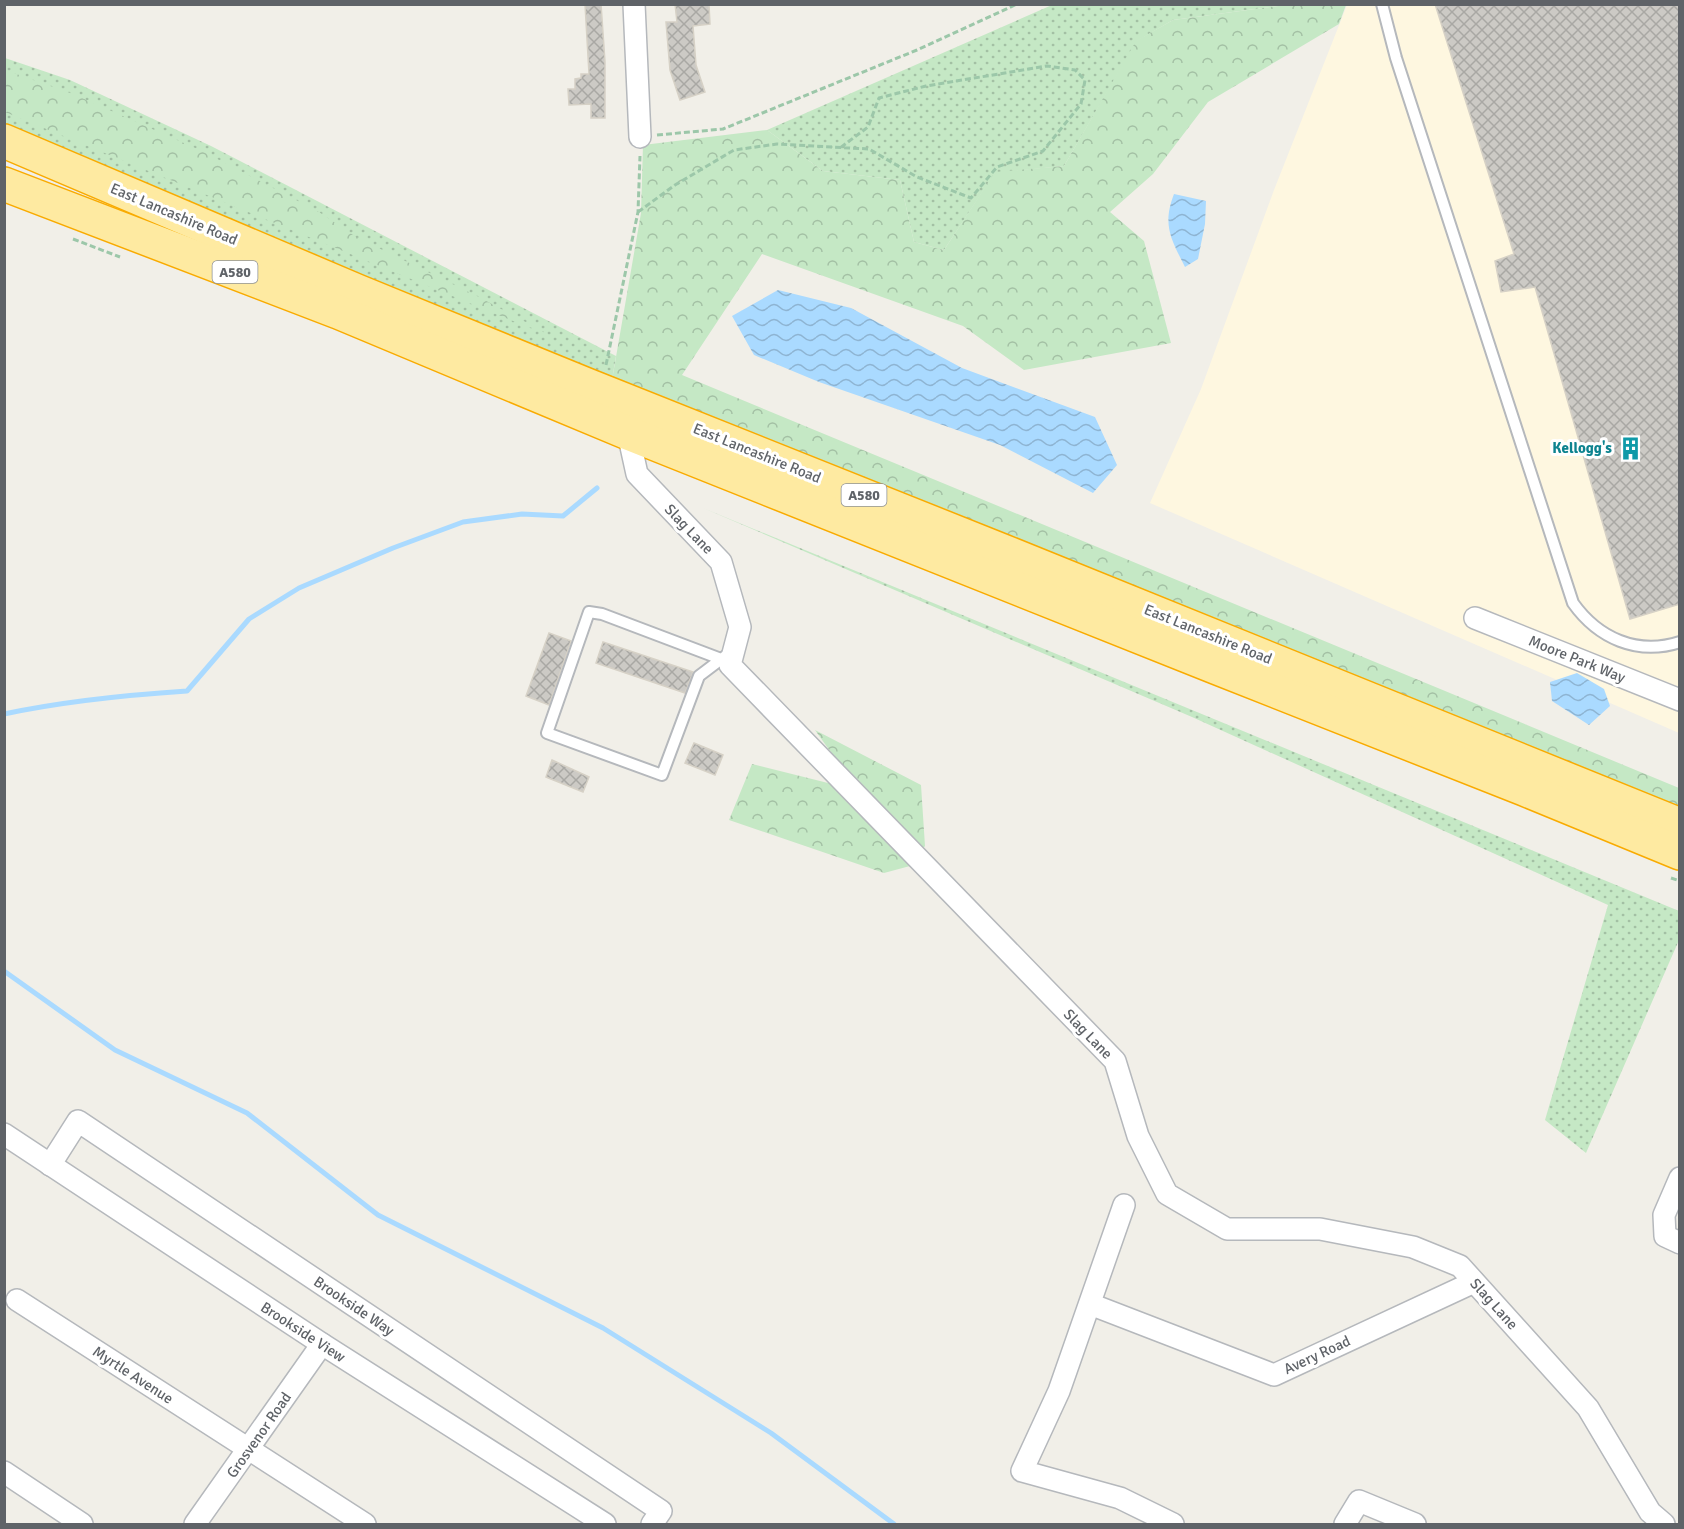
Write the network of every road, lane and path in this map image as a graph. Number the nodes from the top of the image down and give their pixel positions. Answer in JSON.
{"nodes":[{"id":1,"x":634,"y":4,"type":"edge"},
{"id":2,"x":1017,"y":4,"type":"edge"},
{"id":3,"x":1382,"y":4,"type":"edge"},
{"id":4,"x":640,"y":137,"type":"junction"},
{"id":5,"x":4,"y":141,"type":"edge"},
{"id":6,"x":840,"y":148,"type":"junction"},
{"id":7,"x":4,"y":184,"type":"edge"},
{"id":8,"x":638,"y":212,"type":"junction"},
{"id":9,"x":613,"y":411,"type":"junction"},
{"id":10,"x":1475,"y":618,"type":"dead end"},
{"id":11,"x":1680,"y":642,"type":"edge"},
{"id":12,"x":728,"y":654,"type":"junction"},
{"id":13,"x":1680,"y":700,"type":"edge"},
{"id":14,"x":1680,"y":825,"type":"edge"},
{"id":15,"x":1680,"y":853,"type":"edge"},
{"id":16,"x":4,"y":1134,"type":"edge"},
{"id":17,"x":50,"y":1165,"type":"junction"},
{"id":18,"x":1680,"y":1178,"type":"edge"},
{"id":19,"x":1124,"y":1205,"type":"dead end"},
{"id":20,"x":1680,"y":1243,"type":"edge"},
{"id":21,"x":1474,"y":1282,"type":"junction"},
{"id":22,"x":17,"y":1300,"type":"dead end"},
{"id":23,"x":1090,"y":1304,"type":"junction"},
{"id":24,"x":322,"y":1344,"type":"junction"},
{"id":25,"x":249,"y":1449,"type":"junction"},
{"id":26,"x":4,"y":1472,"type":"edge"},
{"id":27,"x":1651,"y":1520,"type":"edge"},
{"id":28,"x":82,"y":1524,"type":"edge"},
{"id":29,"x":195,"y":1524,"type":"edge"},
{"id":30,"x":365,"y":1524,"type":"edge"},
{"id":31,"x":605,"y":1524,"type":"edge"},
{"id":32,"x":652,"y":1524,"type":"edge"},
{"id":33,"x":1173,"y":1524,"type":"edge"},
{"id":34,"x":1345,"y":1524,"type":"edge"},
{"id":35,"x":1414,"y":1524,"type":"edge"}],
"edges":[{"from":1,"to":4,"type":"street"},
{"from":2,"to":4,"type":"path"},
{"from":3,"to":11,"type":"lane"},
{"from":4,"to":8,"type":"path"},
{"from":5,"to":9,"type":"highway","name":"East Lancashire Road","number":"A580"},
{"from":6,"to":6,"type":"path"},
{"from":6,"to":8,"type":"path"},
{"from":7,"to":9,"type":"highway","name":"East Lancashire Road","number":"A580"},
{"from":8,"to":9,"type":"path"},
{"from":9,"to":12,"type":"street","name":"Slag Lane"},
{"from":9,"to":14,"type":"highway","name":"East Lancashire Road","number":"A580"},
{"from":9,"to":15,"type":"highway","name":"East Lancashire Road","number":"A580"},
{"from":10,"to":13,"type":"street","name":"Moore Park Way"},
{"from":12,"to":12,"type":"lane"},
{"from":12,"to":21,"type":"street","name":"Slag Lane"},
{"from":16,"to":17,"type":"street","name":"Brookside View"},
{"from":17,"to":24,"type":"street","name":"Brookside View"},
{"from":17,"to":32,"type":"street","name":"Brookside Way"},
{"from":18,"to":20,"type":"street"},
{"from":19,"to":23,"type":"street"},
{"from":21,"to":23,"type":"street","name":"Avery Road"},
{"from":21,"to":27,"type":"street","name":"Slag Lane"},
{"from":22,"to":25,"type":"street","name":"Myrtle Avenue"},
{"from":23,"to":33,"type":"street"},
{"from":24,"to":25,"type":"street","name":"Grosvenor Road"},
{"from":24,"to":31,"type":"street","name":"Brookside View"},
{"from":25,"to":29,"type":"street","name":"Grosvenor Road"},
{"from":25,"to":30,"type":"street","name":"Myrtle Avenue"},
{"from":26,"to":28,"type":"street"},
{"from":34,"to":35,"type":"street"}]}
